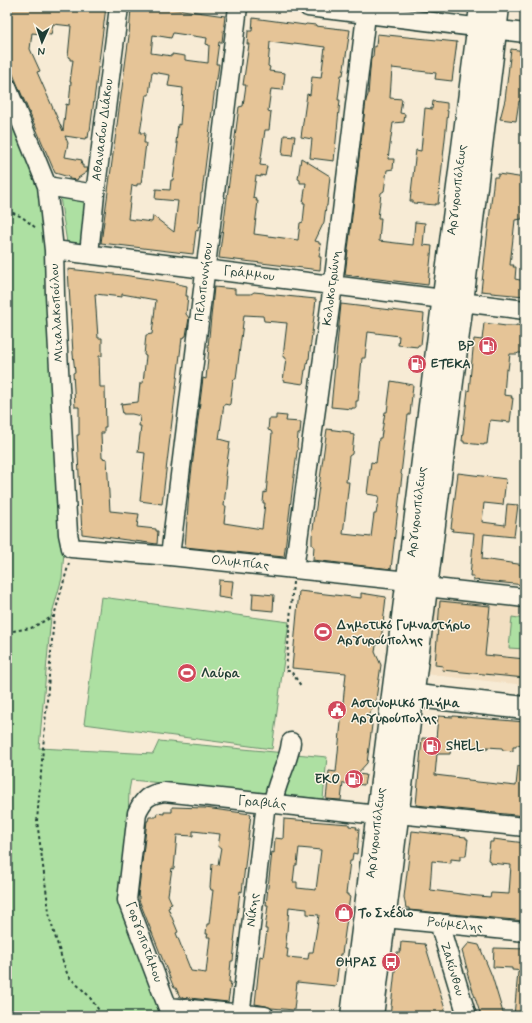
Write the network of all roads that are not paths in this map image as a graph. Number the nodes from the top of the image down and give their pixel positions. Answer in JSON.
{"nodes":[{"id":1,"x":119,"y":7,"type":"edge"},
{"id":2,"x":238,"y":7,"type":"edge"},
{"id":3,"x":308,"y":7,"type":"edge"},
{"id":4,"x":393,"y":7,"type":"edge"},
{"id":5,"x":366,"y":10,"type":"edge"},
{"id":6,"x":488,"y":18,"type":"edge"},
{"id":7,"x":525,"y":23,"type":"edge"},
{"id":8,"x":525,"y":33,"type":"edge"},
{"id":9,"x":7,"y":87,"type":"edge"},
{"id":10,"x":47,"y":186,"type":"junction"},
{"id":11,"x":94,"y":194,"type":"junction"},
{"id":12,"x":54,"y":241,"type":"junction"},
{"id":13,"x":89,"y":254,"type":"junction"},
{"id":14,"x":206,"y":269,"type":"junction"},
{"id":15,"x":333,"y":285,"type":"junction"},
{"id":16,"x":453,"y":300,"type":"junction"},
{"id":17,"x":525,"y":310,"type":"edge"},
{"id":18,"x":71,"y":548,"type":"joint"},
{"id":19,"x":170,"y":556,"type":"junction"},
{"id":20,"x":294,"y":569,"type":"junction"},
{"id":21,"x":417,"y":584,"type":"junction"},
{"id":22,"x":525,"y":598,"type":"edge"},
{"id":23,"x":404,"y":689,"type":"junction"},
{"id":24,"x":525,"y":695,"type":"edge"},
{"id":25,"x":525,"y":708,"type":"edge"},
{"id":26,"x":291,"y":742,"type":"dead end"},
{"id":27,"x":147,"y":799,"type":"joint"},
{"id":28,"x":270,"y":804,"type":"junction"},
{"id":29,"x":388,"y":814,"type":"junction"},
{"id":30,"x":525,"y":827,"type":"edge"},
{"id":31,"x":385,"y":918,"type":"junction"},
{"id":32,"x":439,"y":923,"type":"junction"},
{"id":33,"x":525,"y":932,"type":"edge"},
{"id":34,"x":170,"y":1012,"type":"edge"},
{"id":35,"x":240,"y":1015,"type":"edge"},
{"id":36,"x":265,"y":1016,"type":"edge"},
{"id":37,"x":352,"y":1016,"type":"edge"},
{"id":38,"x":372,"y":1016,"type":"edge"},
{"id":39,"x":467,"y":1016,"type":"edge"}],
"edges":[{"from":1,"to":11,"type":"street","name":"Αθανασίου Διάκου"},
{"from":2,"to":14,"type":"street","name":"Πελοποννήσου"},
{"from":3,"to":5,"type":"street"},
{"from":4,"to":6,"type":"street"},
{"from":5,"to":6,"type":"street"},
{"from":5,"to":15,"type":"street","name":"Κολοκοτρώνη"},
{"from":6,"to":7,"type":"street"},
{"from":6,"to":8,"type":"street"},
{"from":6,"to":16,"type":"main road","name":"Αργυρουπόλεως"},
{"from":9,"to":10,"type":"street","name":"Μιχαλακοπούλου"},
{"from":10,"to":11,"type":"street"},
{"from":10,"to":12,"type":"street","name":"Μιχαλακοπούλου"},
{"from":11,"to":13,"type":"street","name":"Αθανασίου Διάκου"},
{"from":12,"to":13,"type":"street","name":"Γράμμου"},
{"from":12,"to":18,"type":"street","name":"Μιχαλακοπούλου"},
{"from":13,"to":14,"type":"street","name":"Γράμμου"},
{"from":14,"to":15,"type":"street","name":"Γράμμου"},
{"from":14,"to":19,"type":"street","name":"Πελοποννήσου"},
{"from":15,"to":16,"type":"street","name":"Γράμμου"},
{"from":15,"to":20,"type":"street","name":"Κολοκοτρώνη"},
{"from":16,"to":17,"type":"street","name":"Γράμμου"},
{"from":16,"to":21,"type":"main road","name":"Αργυρουπόλεως"},
{"from":18,"to":19,"type":"street","name":"Ολυμπίας"},
{"from":19,"to":20,"type":"street","name":"Ολυμπίας"},
{"from":20,"to":21,"type":"street","name":"Ολυμπίας"},
{"from":21,"to":22,"type":"street","name":"Ολυμπίας"},
{"from":21,"to":23,"type":"main road","name":"Αργυρουπόλεως"},
{"from":23,"to":24,"type":"main road"},
{"from":23,"to":25,"type":"main road"},
{"from":23,"to":29,"type":"main road","name":"Αργυρουπόλεως"},
{"from":26,"to":28,"type":"street","name":"Νίκης"},
{"from":27,"to":28,"type":"street","name":"Γραβιάς"},
{"from":27,"to":34,"type":"street","name":"Γοργοποτάμου"},
{"from":28,"to":29,"type":"street","name":"Γραβιάς"},
{"from":28,"to":35,"type":"street","name":"Νίκης"},
{"from":29,"to":30,"type":"street","name":"Γραβιάς"},
{"from":29,"to":31,"type":"main road","name":"Αργυρουπόλεως"},
{"from":29,"to":37,"type":"main road","name":"Αργυρουπόλεως"},
{"from":31,"to":32,"type":"street","name":"Ρούμελης"},
{"from":31,"to":38,"type":"main road","name":"Αργυρουπόλεως"},
{"from":32,"to":33,"type":"street","name":"Ρούμελης"},
{"from":32,"to":39,"type":"street","name":"Ζακύνθου"},
{"from":34,"to":35,"type":"street"},
{"from":35,"to":36,"type":"street"}]}
